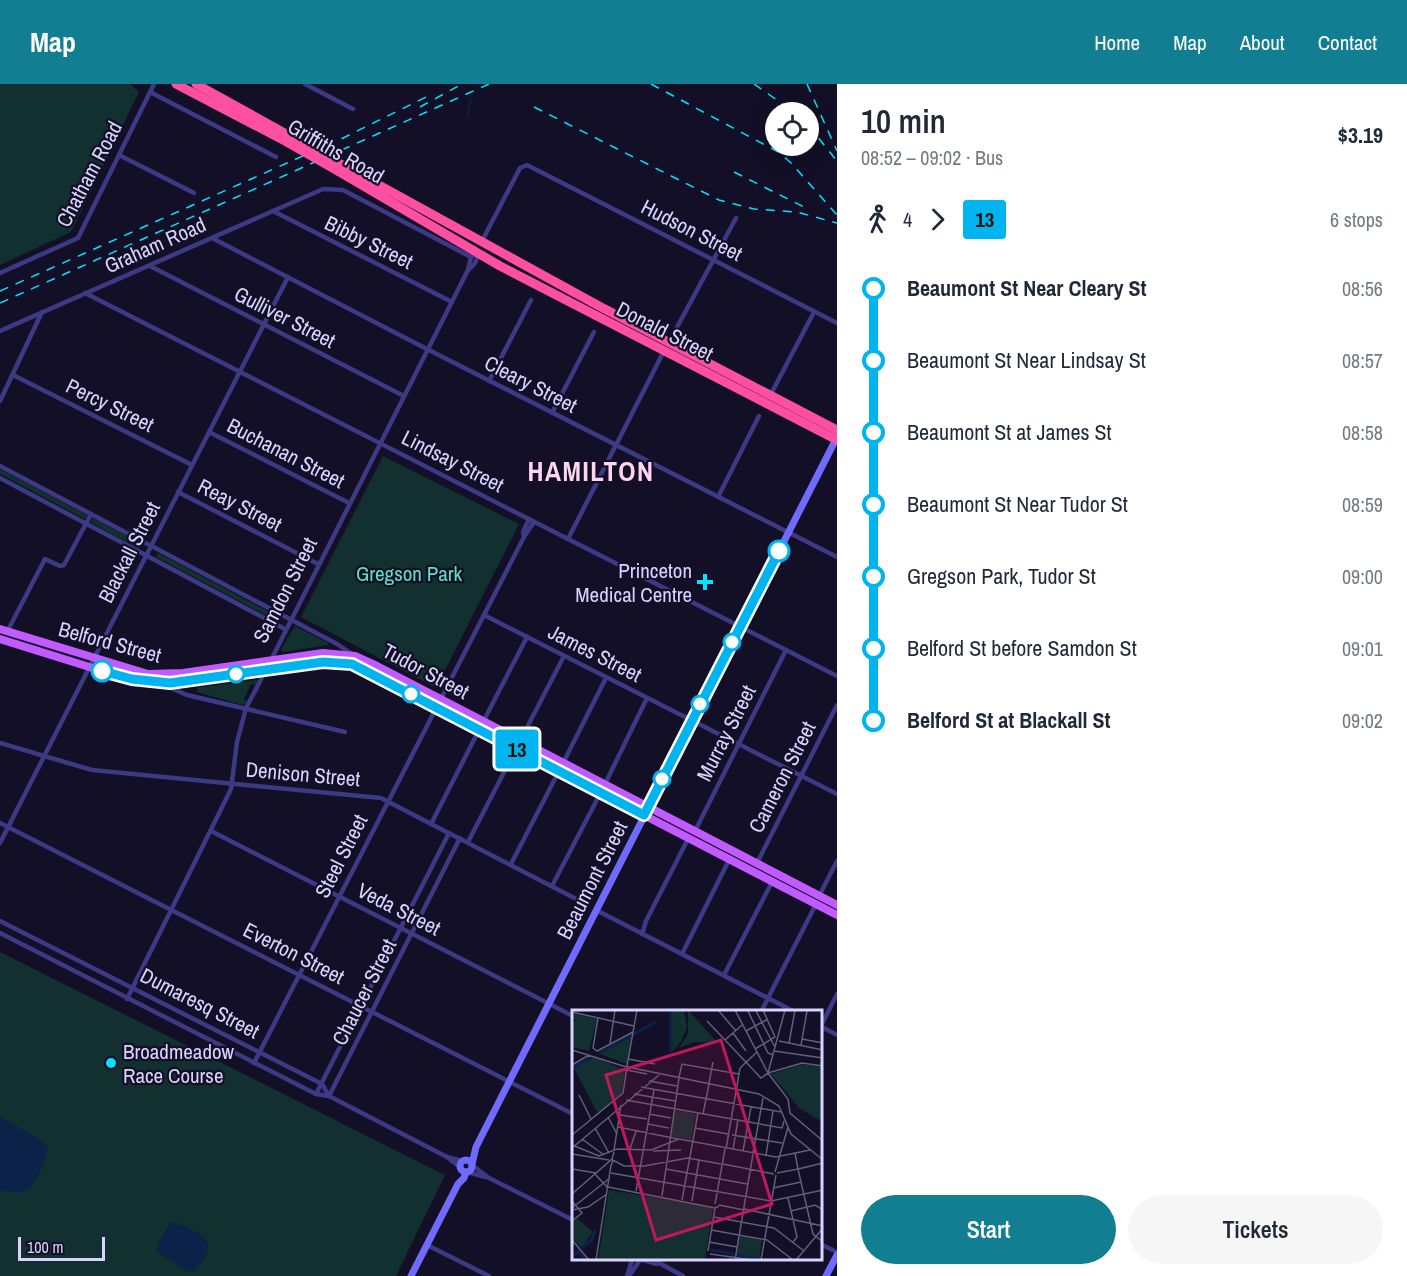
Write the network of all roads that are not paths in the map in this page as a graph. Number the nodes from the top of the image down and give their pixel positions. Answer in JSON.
{"nodes":[{"id":1,"x":154,"y":84,"type":"edge"},
{"id":2,"x":176,"y":84,"type":"edge"},
{"id":3,"x":196,"y":84,"type":"edge"},
{"id":4,"x":305,"y":84,"type":"edge"},
{"id":5,"x":150,"y":92,"type":"junction"},
{"id":6,"x":353,"y":109,"type":"dead end"},
{"id":7,"x":119,"y":155,"type":"junction"},
{"id":8,"x":276,"y":157,"type":"dead end"},
{"id":9,"x":531,"y":166,"type":"joint"},
{"id":10,"x":342,"y":169,"type":"junction"},
{"id":11,"x":323,"y":189,"type":"joint"},
{"id":12,"x":194,"y":192,"type":"dead end"},
{"id":13,"x":273,"y":211,"type":"junction"},
{"id":14,"x":736,"y":218,"type":"dead end"},
{"id":15,"x":212,"y":238,"type":"junction"},
{"id":16,"x":481,"y":243,"type":"junction"},
{"id":17,"x":474,"y":255,"type":"junction"},
{"id":18,"x":713,"y":259,"type":"junction"},
{"id":19,"x":150,"y":266,"type":"junction"},
{"id":20,"x":0,"y":273,"type":"edge"},
{"id":21,"x":288,"y":277,"type":"junction"},
{"id":22,"x":85,"y":293,"type":"junction"},
{"id":23,"x":531,"y":300,"type":"dead end"},
{"id":24,"x":452,"y":302,"type":"junction"},
{"id":25,"x":42,"y":312,"type":"junction"},
{"id":26,"x":814,"y":312,"type":"junction"},
{"id":27,"x":837,"y":323,"type":"edge"},
{"id":28,"x":264,"y":324,"type":"junction"},
{"id":29,"x":0,"y":331,"type":"edge"},
{"id":30,"x":594,"y":332,"type":"dead end"},
{"id":31,"x":667,"y":347,"type":"junction"},
{"id":32,"x":428,"y":350,"type":"junction"},
{"id":33,"x":240,"y":371,"type":"junction"},
{"id":34,"x":12,"y":375,"type":"junction"},
{"id":35,"x":489,"y":381,"type":"junction"},
{"id":36,"x":771,"y":394,"type":"junction"},
{"id":37,"x":404,"y":396,"type":"junction"},
{"id":38,"x":0,"y":401,"type":"edge"},
{"id":39,"x":552,"y":413,"type":"junction"},
{"id":40,"x":759,"y":416,"type":"dead end"},
{"id":41,"x":209,"y":432,"type":"junction"},
{"id":42,"x":837,"y":437,"type":"edge"},
{"id":43,"x":381,"y":443,"type":"junction"},
{"id":44,"x":616,"y":446,"type":"junction"},
{"id":45,"x":192,"y":465,"type":"junction"},
{"id":46,"x":0,"y":466,"type":"edge"},
{"id":47,"x":0,"y":478,"type":"edge"},
{"id":48,"x":178,"y":492,"type":"junction"},
{"id":49,"x":718,"y":497,"type":"junction"},
{"id":50,"x":349,"y":503,"type":"junction"},
{"id":51,"x":91,"y":514,"type":"junction"},
{"id":52,"x":529,"y":519,"type":"junction"},
{"id":53,"x":534,"y":522,"type":"junction"},
{"id":54,"x":86,"y":524,"type":"junction"},
{"id":55,"x":788,"y":533,"type":"junction"},
{"id":56,"x":524,"y":537,"type":"junction"},
{"id":57,"x":568,"y":539,"type":"junction"},
{"id":58,"x":151,"y":546,"type":"junction"},
{"id":59,"x":147,"y":556,"type":"junction"},
{"id":60,"x":837,"y":557,"type":"edge"},
{"id":61,"x":318,"y":564,"type":"junction"},
{"id":62,"x":484,"y":615,"type":"junction"},
{"id":63,"x":290,"y":619,"type":"junction"},
{"id":64,"x":740,"y":627,"type":"junction"},
{"id":65,"x":285,"y":629,"type":"junction"},
{"id":66,"x":3,"y":631,"type":"edge"},
{"id":67,"x":527,"y":637,"type":"junction"},
{"id":68,"x":0,"y":639,"type":"edge"},
{"id":69,"x":786,"y":650,"type":"junction"},
{"id":70,"x":355,"y":656,"type":"junction"},
{"id":71,"x":564,"y":656,"type":"junction"},
{"id":72,"x":94,"y":659,"type":"junction"},
{"id":73,"x":271,"y":659,"type":"junction"},
{"id":74,"x":332,"y":661,"type":"joint"},
{"id":75,"x":89,"y":667,"type":"junction"},
{"id":76,"x":266,"y":670,"type":"junction"},
{"id":77,"x":837,"y":676,"type":"edge"},
{"id":78,"x":606,"y":678,"type":"junction"},
{"id":79,"x":160,"y":683,"type":"junction"},
{"id":80,"x":647,"y":698,"type":"junction"},
{"id":81,"x":440,"y":699,"type":"junction"},
{"id":82,"x":837,"y":705,"type":"edge"},
{"id":83,"x":246,"y":708,"type":"junction"},
{"id":84,"x":436,"y":708,"type":"junction"},
{"id":85,"x":691,"y":721,"type":"junction"},
{"id":86,"x":483,"y":722,"type":"junction"},
{"id":87,"x":479,"y":730,"type":"junction"},
{"id":88,"x":345,"y":732,"type":"dead end"},
{"id":89,"x":0,"y":743,"type":"edge"},
{"id":90,"x":739,"y":744,"type":"junction"},
{"id":91,"x":518,"y":745,"type":"junction"},
{"id":92,"x":44,"y":757,"type":"junction"},
{"id":93,"x":563,"y":763,"type":"junction"},
{"id":94,"x":559,"y":771,"type":"junction"},
{"id":95,"x":802,"y":776,"type":"junction"},
{"id":96,"x":232,"y":784,"type":"junction"},
{"id":97,"x":605,"y":784,"type":"junction"},
{"id":98,"x":601,"y":792,"type":"junction"},
{"id":99,"x":837,"y":794,"type":"edge"},
{"id":100,"x":388,"y":801,"type":"junction"},
{"id":101,"x":646,"y":811,"type":"junction"},
{"id":102,"x":0,"y":823,"type":"edge"},
{"id":103,"x":431,"y":824,"type":"junction"},
{"id":104,"x":8,"y":827,"type":"junction"},
{"id":105,"x":211,"y":831,"type":"junction"},
{"id":106,"x":695,"y":831,"type":"junction"},
{"id":107,"x":449,"y":833,"type":"junction"},
{"id":108,"x":460,"y":838,"type":"junction"},
{"id":109,"x":688,"y":838,"type":"junction"},
{"id":110,"x":468,"y":842,"type":"junction"},
{"id":111,"x":0,"y":843,"type":"edge"},
{"id":112,"x":730,"y":859,"type":"junction"},
{"id":113,"x":837,"y":861,"type":"edge"},
{"id":114,"x":757,"y":863,"type":"junction"},
{"id":115,"x":511,"y":864,"type":"junction"},
{"id":116,"x":772,"y":882,"type":"junction"},
{"id":117,"x":552,"y":886,"type":"junction"},
{"id":118,"x":819,"y":896,"type":"junction"},
{"id":119,"x":339,"y":897,"type":"junction"},
{"id":120,"x":582,"y":902,"type":"dead end"},
{"id":121,"x":816,"y":904,"type":"junction"},
{"id":122,"x":837,"y":905,"type":"edge"},
{"id":123,"x":171,"y":909,"type":"junction"},
{"id":124,"x":596,"y":910,"type":"junction"},
{"id":125,"x":837,"y":915,"type":"edge"},
{"id":126,"x":0,"y":921,"type":"edge"},
{"id":127,"x":401,"y":929,"type":"junction"},
{"id":128,"x":0,"y":933,"type":"edge"},
{"id":129,"x":642,"y":933,"type":"junction"},
{"id":130,"x":412,"y":934,"type":"junction"},
{"id":131,"x":51,"y":946,"type":"junction"},
{"id":132,"x":682,"y":954,"type":"junction"},
{"id":133,"x":46,"y":956,"type":"junction"},
{"id":134,"x":299,"y":974,"type":"junction"},
{"id":135,"x":724,"y":975,"type":"junction"},
{"id":136,"x":133,"y":987,"type":"junction"},
{"id":137,"x":837,"y":994,"type":"edge"},
{"id":138,"x":768,"y":998,"type":"junction"},
{"id":139,"x":127,"y":999,"type":"junction"},
{"id":140,"x":549,"y":1004,"type":"junction"},
{"id":141,"x":362,"y":1006,"type":"junction"},
{"id":142,"x":762,"y":1010,"type":"edge"},
{"id":143,"x":791,"y":1010,"type":"edge"},
{"id":144,"x":372,"y":1012,"type":"junction"},
{"id":145,"x":572,"y":1016,"type":"edge"},
{"id":146,"x":822,"y":1024,"type":"edge"},
{"id":147,"x":822,"y":1027,"type":"edge"},
{"id":148,"x":837,"y":1035,"type":"edge"},
{"id":149,"x":260,"y":1053,"type":"junction"},
{"id":150,"x":254,"y":1063,"type":"junction"},
{"id":151,"x":509,"y":1082,"type":"junction"},
{"id":152,"x":321,"y":1084,"type":"junction"},
{"id":153,"x":316,"y":1094,"type":"junction"},
{"id":154,"x":329,"y":1096,"type":"junction"},
{"id":155,"x":572,"y":1114,"type":"edge"},
{"id":156,"x":466,"y":1166,"type":"junction"},
{"id":157,"x":489,"y":1178,"type":"junction"},
{"id":158,"x":572,"y":1220,"type":"edge"},
{"id":159,"x":427,"y":1245,"type":"junction"},
{"id":160,"x":822,"y":1245,"type":"edge"},
{"id":161,"x":837,"y":1253,"type":"edge"},
{"id":162,"x":632,"y":1261,"type":"edge"},
{"id":163,"x":640,"y":1261,"type":"edge"},
{"id":164,"x":646,"y":1261,"type":"edge"},
{"id":165,"x":656,"y":1261,"type":"edge"},
{"id":166,"x":660,"y":1264,"type":"junction"},
{"id":167,"x":411,"y":1276,"type":"edge"},
{"id":168,"x":489,"y":1276,"type":"edge"},
{"id":169,"x":628,"y":1276,"type":"edge"},
{"id":170,"x":683,"y":1276,"type":"edge"},
{"id":171,"x":826,"y":1276,"type":"edge"}],
"edges":[{"from":1,"to":5,"type":"street","name":"Chatham Road"},
{"from":2,"to":10,"type":"highway","name":"Griffiths Road","bridge":true},
{"from":3,"to":10,"type":"highway","name":"Griffiths Road","bridge":true},
{"from":4,"to":6,"type":"street"},
{"from":5,"to":7,"type":"street","name":"Chatham Road"},
{"from":5,"to":8,"type":"street"},
{"from":7,"to":12,"type":"street"},
{"from":7,"to":20,"type":"street","name":"Chatham Road"},
{"from":9,"to":16,"type":"street","name":"Samdon Street"},
{"from":9,"to":18,"type":"street","name":"Hudson Street"},
{"from":10,"to":16,"type":"highway","name":"Griffiths Road"},
{"from":10,"to":17,"type":"highway","name":"Griffiths Road"},
{"from":11,"to":13,"type":"street","name":"Graham Road"},
{"from":11,"to":17,"type":"street","name":"Donald Street"},
{"from":13,"to":15,"type":"street","name":"Graham Road"},
{"from":13,"to":24,"type":"street","name":"Bibby Street"},
{"from":14,"to":18,"type":"street"},
{"from":15,"to":19,"type":"street","name":"Graham Road"},
{"from":15,"to":21,"type":"street","name":"Cleary Street"},
{"from":16,"to":17,"type":"highway","name":"Samdon Street"},
{"from":16,"to":31,"type":"highway","name":"Donald Street"},
{"from":17,"to":24,"type":"street","name":"Samdon Street"},
{"from":17,"to":31,"type":"highway","name":"Donald Street"},
{"from":18,"to":26,"type":"street","name":"Hudson Street"},
{"from":18,"to":31,"type":"street"},
{"from":19,"to":22,"type":"street","name":"Graham Road"},
{"from":19,"to":28,"type":"street","name":"Gulliver Street"},
{"from":21,"to":28,"type":"street","name":"Blackall Street"},
{"from":21,"to":32,"type":"street","name":"Cleary Street"},
{"from":22,"to":25,"type":"street","name":"Graham Road"},
{"from":22,"to":33,"type":"street","name":"Lindsay Street"},
{"from":23,"to":35,"type":"street"},
{"from":24,"to":32,"type":"street","name":"Samdon Street"},
{"from":25,"to":29,"type":"street","name":"Graham Road"},
{"from":25,"to":34,"type":"street"},
{"from":26,"to":27,"type":"street","name":"Hudson Street"},
{"from":26,"to":36,"type":"street"},
{"from":28,"to":33,"type":"street","name":"Blackall Street"},
{"from":28,"to":37,"type":"street","name":"Gulliver Street"},
{"from":30,"to":39,"type":"street"},
{"from":31,"to":36,"type":"highway","name":"Donald Street"},
{"from":31,"to":42,"type":"highway","name":"Donald Street"},
{"from":31,"to":44,"type":"street"},
{"from":32,"to":35,"type":"street","name":"Cleary Street"},
{"from":32,"to":37,"type":"street","name":"Samdon Street"},
{"from":33,"to":41,"type":"street","name":"Blackall Street"},
{"from":33,"to":43,"type":"street","name":"Lindsay Street"},
{"from":34,"to":38,"type":"street"},
{"from":34,"to":45,"type":"street","name":"Percy Street"},
{"from":35,"to":39,"type":"street","name":"Cleary Street"},
{"from":36,"to":42,"type":"highway","name":"Donald Street"},
{"from":37,"to":43,"type":"street","name":"Samdon Street"},
{"from":39,"to":44,"type":"street","name":"Cleary Street"},
{"from":40,"to":49,"type":"street"},
{"from":41,"to":45,"type":"street","name":"Blackall Street"},
{"from":41,"to":50,"type":"street","name":"Buchanan Street"},
{"from":42,"to":55,"type":"street","name":"Beaumont Street"},
{"from":43,"to":50,"type":"street","name":"Samdon Street"},
{"from":43,"to":52,"type":"street","name":"Lindsay Street"},
{"from":44,"to":49,"type":"street","name":"Cleary Street"},
{"from":44,"to":57,"type":"street"},
{"from":45,"to":48,"type":"street","name":"Blackall Street"},
{"from":46,"to":51,"type":"street","name":"Tudor Street"},
{"from":47,"to":54,"type":"street"},
{"from":48,"to":58,"type":"street","name":"Blackall Street"},
{"from":48,"to":61,"type":"street","name":"Reay Street"},
{"from":49,"to":55,"type":"street","name":"Cleary Street"},
{"from":50,"to":61,"type":"street","name":"Samdon Street"},
{"from":51,"to":54,"type":"street"},
{"from":51,"to":58,"type":"street","name":"Tudor Street"},
{"from":52,"to":53,"type":"street","name":"Lindsay Street"},
{"from":52,"to":56,"type":"street","name":"Steel Street"},
{"from":53,"to":56,"type":"street","name":"Steel Street"},
{"from":53,"to":57,"type":"street","name":"Lindsay Street"},
{"from":54,"to":59,"type":"street"},
{"from":54,"to":66,"type":"street"},
{"from":55,"to":60,"type":"street","name":"Cleary Street"},
{"from":55,"to":64,"type":"street","name":"Beaumont Street"},
{"from":56,"to":62,"type":"street","name":"Steel Street"},
{"from":57,"to":64,"type":"street","name":"Lindsay Street"},
{"from":58,"to":59,"type":"street","name":"Blackall Street"},
{"from":58,"to":63,"type":"street","name":"Tudor Street"},
{"from":59,"to":65,"type":"street"},
{"from":59,"to":72,"type":"street","name":"Blackall Street"},
{"from":61,"to":63,"type":"street","name":"Samdon Street"},
{"from":62,"to":67,"type":"street","name":"James Street"},
{"from":62,"to":81,"type":"street","name":"Steel Street"},
{"from":63,"to":65,"type":"street","name":"Samdon Street"},
{"from":63,"to":70,"type":"street","name":"Tudor Street"},
{"from":64,"to":69,"type":"street","name":"Lindsay Street"},
{"from":64,"to":85,"type":"street","name":"Beaumont Street"},
{"from":65,"to":73,"type":"street","name":"Samdon Street"},
{"from":66,"to":72,"type":"main road","name":"Belford Street"},
{"from":67,"to":71,"type":"street","name":"James Street"},
{"from":67,"to":86,"type":"street"},
{"from":68,"to":75,"type":"main road","name":"Belford Street"},
{"from":69,"to":77,"type":"street","name":"Lindsay Street"},
{"from":69,"to":90,"type":"street","name":"Murray Street"},
{"from":70,"to":73,"type":"main road","name":"Belford Street"},
{"from":70,"to":81,"type":"main road","name":"Tudor Street"},
{"from":71,"to":78,"type":"street","name":"James Street"},
{"from":71,"to":91,"type":"street"},
{"from":72,"to":73,"type":"main road","name":"Belford Street"},
{"from":72,"to":75,"type":"street","name":"Blackall Street"},
{"from":73,"to":76,"type":"street","name":"Samdon Street"},
{"from":74,"to":76,"type":"main road","name":"Belford Street"},
{"from":74,"to":84,"type":"main road","name":"Tudor Street"},
{"from":75,"to":79,"type":"main road","name":"Belford Street"},
{"from":75,"to":92,"type":"street","name":"Blackall Street"},
{"from":76,"to":79,"type":"main road","name":"Belford Street"},
{"from":76,"to":83,"type":"street","name":"Samdon Street"},
{"from":78,"to":80,"type":"street","name":"James Street"},
{"from":78,"to":93,"type":"street"},
{"from":79,"to":83,"type":"street"},
{"from":80,"to":85,"type":"street","name":"James Street"},
{"from":80,"to":97,"type":"street"},
{"from":81,"to":84,"type":"street","name":"Steel Street"},
{"from":81,"to":86,"type":"main road","name":"Tudor Street"},
{"from":82,"to":95,"type":"street","name":"Cameron Street"},
{"from":83,"to":88,"type":"street"},
{"from":83,"to":96,"type":"street","name":"Samdon Street"},
{"from":84,"to":87,"type":"main road","name":"Tudor Street"},
{"from":84,"to":100,"type":"street","name":"Steel Street"},
{"from":85,"to":90,"type":"street","name":"James Street"},
{"from":85,"to":101,"type":"street","name":"Beaumont Street"},
{"from":86,"to":91,"type":"main road","name":"Tudor Street"},
{"from":87,"to":91,"type":"main road","name":"Tudor Street"},
{"from":87,"to":103,"type":"street"},
{"from":89,"to":92,"type":"street","name":"Denison Street"},
{"from":90,"to":95,"type":"street"},
{"from":90,"to":106,"type":"street","name":"Murray Street"},
{"from":91,"to":93,"type":"main road","name":"Tudor Street"},
{"from":91,"to":94,"type":"main road","name":"Tudor Street"},
{"from":91,"to":110,"type":"street"},
{"from":92,"to":96,"type":"street","name":"Denison Street"},
{"from":92,"to":104,"type":"street","name":"Blackall Street"},
{"from":93,"to":97,"type":"main road","name":"Tudor Street"},
{"from":94,"to":98,"type":"main road","name":"Tudor Street"},
{"from":94,"to":115,"type":"street"},
{"from":95,"to":99,"type":"street"},
{"from":95,"to":114,"type":"street","name":"Cameron Street"},
{"from":96,"to":100,"type":"street","name":"Denison Street"},
{"from":96,"to":105,"type":"street","name":"Samdon Street"},
{"from":97,"to":101,"type":"main road","name":"Tudor Street"},
{"from":98,"to":101,"type":"main road","name":"Tudor Street"},
{"from":98,"to":117,"type":"street"},
{"from":100,"to":103,"type":"street","name":"Denison Street"},
{"from":100,"to":119,"type":"street","name":"Steel Street"},
{"from":101,"to":106,"type":"main road","name":"Tudor Street"},
{"from":101,"to":109,"type":"main road","name":"Tudor Street"},
{"from":101,"to":124,"type":"street","name":"Beaumont Street"},
{"from":102,"to":104,"type":"street","name":"Everton Street"},
{"from":103,"to":107,"type":"street","name":"Denison Street"},
{"from":104,"to":111,"type":"street","name":"Blackall Street"},
{"from":104,"to":123,"type":"street","name":"Everton Street"},
{"from":105,"to":119,"type":"street","name":"Veda Street"},
{"from":105,"to":123,"type":"street","name":"Samdon Street"},
{"from":106,"to":114,"type":"main road","name":"Tudor Street"},
{"from":107,"to":108,"type":"street","name":"Denison Street"},
{"from":107,"to":127,"type":"street","name":"Chaucer Street"},
{"from":108,"to":110,"type":"street","name":"Denison Street"},
{"from":108,"to":130,"type":"street","name":"Chaucer Street"},
{"from":109,"to":112,"type":"main road","name":"Tudor Street"},
{"from":109,"to":129,"type":"street"},
{"from":110,"to":115,"type":"street","name":"Denison Street"},
{"from":112,"to":116,"type":"main road","name":"Tudor Street"},
{"from":112,"to":132,"type":"street"},
{"from":113,"to":118,"type":"street"},
{"from":114,"to":118,"type":"main road","name":"Tudor Street"},
{"from":115,"to":117,"type":"street","name":"Denison Street"},
{"from":116,"to":121,"type":"main road","name":"Tudor Street"},
{"from":116,"to":135,"type":"street"},
{"from":117,"to":120,"type":"street","name":"Denison Street"},
{"from":118,"to":122,"type":"main road","name":"Tudor Street"},
{"from":119,"to":127,"type":"street","name":"Veda Street"},
{"from":119,"to":134,"type":"street","name":"Steel Street"},
{"from":121,"to":125,"type":"main road","name":"Tudor Street"},
{"from":121,"to":138,"type":"street"},
{"from":123,"to":134,"type":"street","name":"Everton Street"},
{"from":123,"to":136,"type":"street","name":"Samdon Street"},
{"from":124,"to":129,"type":"street"},
{"from":124,"to":140,"type":"street","name":"Beaumont Street"},
{"from":126,"to":131,"type":"street","name":"Dumaresq Street"},
{"from":127,"to":130,"type":"street","name":"Veda Street"},
{"from":127,"to":141,"type":"street","name":"Chaucer Street"},
{"from":128,"to":133,"type":"street","name":"Dumaresq Street"},
{"from":129,"to":132,"type":"street"},
{"from":130,"to":140,"type":"street","name":"Veda Street"},
{"from":130,"to":144,"type":"street","name":"Chaucer Street"},
{"from":131,"to":133,"type":"street"},
{"from":131,"to":136,"type":"street","name":"Dumaresq Street"},
{"from":132,"to":135,"type":"street"},
{"from":133,"to":139,"type":"street","name":"Dumaresq Street"},
{"from":134,"to":141,"type":"street","name":"Everton Street"},
{"from":134,"to":149,"type":"street","name":"Steel Street"},
{"from":135,"to":138,"type":"street"},
{"from":136,"to":139,"type":"street","name":"Samdon Street"},
{"from":136,"to":149,"type":"street","name":"Dumaresq Street"},
{"from":137,"to":146,"type":"street"},
{"from":138,"to":142,"type":"street"},
{"from":138,"to":143,"type":"street"},
{"from":139,"to":150,"type":"street","name":"Dumaresq Street"},
{"from":140,"to":145,"type":"street","name":"Veda Street"},
{"from":140,"to":151,"type":"street","name":"Beaumont Street"},
{"from":141,"to":144,"type":"street","name":"Everton Street"},
{"from":141,"to":152,"type":"street","name":"Chaucer Street"},
{"from":144,"to":151,"type":"street","name":"Everton Street"},
{"from":144,"to":154,"type":"street","name":"Chaucer Street"},
{"from":147,"to":148,"type":"street"},
{"from":149,"to":150,"type":"street","name":"Steel Street"},
{"from":149,"to":152,"type":"street","name":"Dumaresq Street"},
{"from":150,"to":153,"type":"street","name":"Dumaresq Street"},
{"from":151,"to":155,"type":"street","name":"Everton Street"},
{"from":151,"to":156,"type":"street","name":"Beaumont Street"},
{"from":152,"to":153,"type":"street","name":"Chaucer Street"},
{"from":152,"to":154,"type":"street","name":"Dumaresq Street"},
{"from":153,"to":154,"type":"street","name":"Dumaresq Street"},
{"from":154,"to":156,"type":"street","name":"Dumaresq Street"},
{"from":156,"to":157,"type":"street","name":"Dumaresq Street"},
{"from":156,"to":157,"type":"street","name":"Dumaresq Street"},
{"from":156,"to":159,"type":"street","name":"Beaumont Street"},
{"from":157,"to":158,"type":"street","name":"Dumaresq Street"},
{"from":159,"to":167,"type":"street","name":"Beaumont Street"},
{"from":159,"to":168,"type":"street"},
{"from":160,"to":161,"type":"street"},
{"from":161,"to":171,"type":"street"},
{"from":162,"to":169,"type":"street"},
{"from":163,"to":169,"type":"street"},
{"from":164,"to":166,"type":"street"},
{"from":165,"to":166,"type":"street"},
{"from":166,"to":170,"type":"street"}]}
